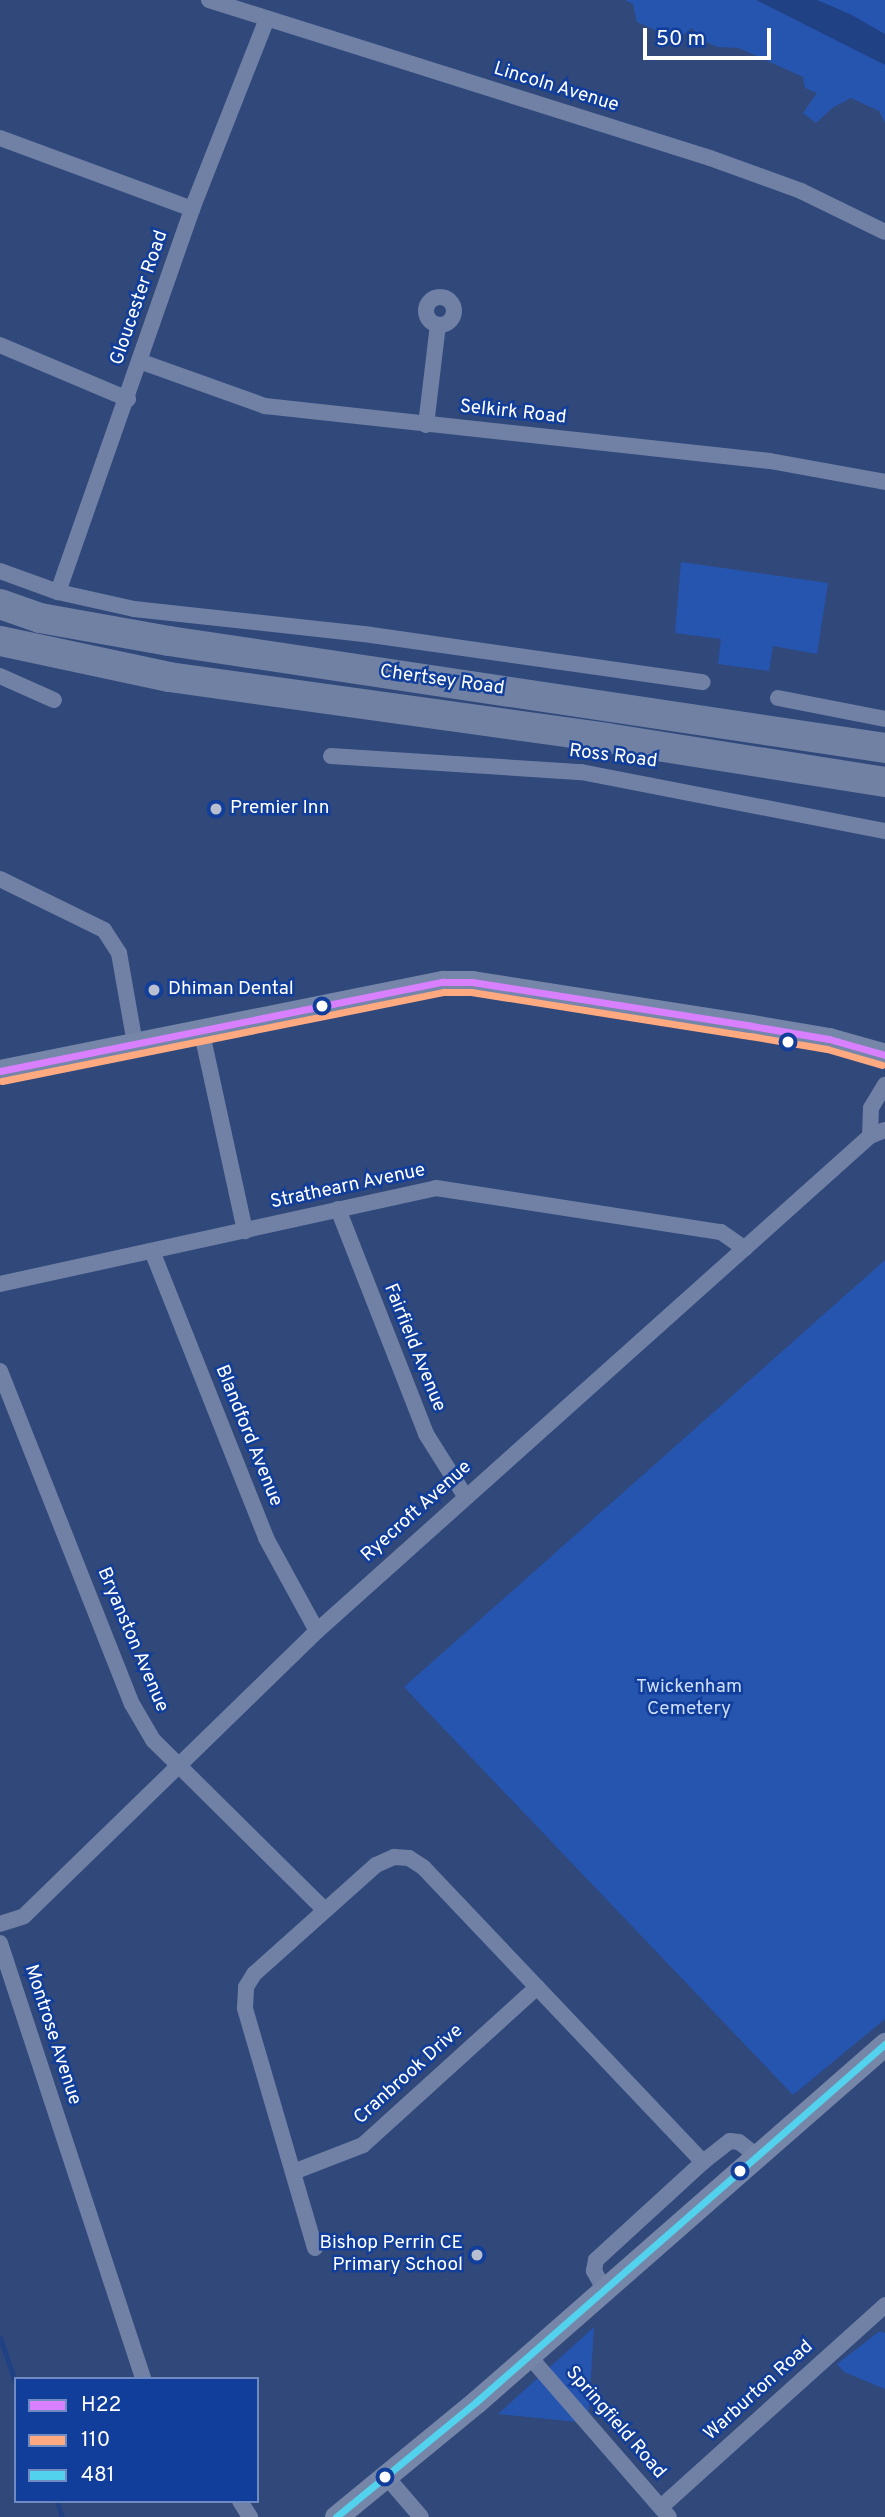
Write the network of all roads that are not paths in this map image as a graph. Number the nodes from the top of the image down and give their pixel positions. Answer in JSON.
{"nodes":[{"id":1,"x":209,"y":0,"type":"edge"},
{"id":2,"x":267,"y":19,"type":"junction"},
{"id":3,"x":0,"y":138,"type":"edge"},
{"id":4,"x":192,"y":209,"type":"junction"},
{"id":5,"x":885,"y":232,"type":"edge"},
{"id":6,"x":438,"y":325,"type":"dead end"},
{"id":7,"x":0,"y":345,"type":"edge"},
{"id":8,"x":142,"y":362,"type":"junction"},
{"id":9,"x":128,"y":398,"type":"junction"},
{"id":10,"x":426,"y":425,"type":"junction"},
{"id":11,"x":885,"y":482,"type":"edge"},
{"id":12,"x":0,"y":571,"type":"edge"},
{"id":13,"x":58,"y":592,"type":"junction"},
{"id":14,"x":0,"y":604,"type":"edge"},
{"id":15,"x":0,"y":641,"type":"edge"},
{"id":16,"x":0,"y":676,"type":"edge"},
{"id":17,"x":703,"y":682,"type":"dead end"},
{"id":18,"x":778,"y":698,"type":"dead end"},
{"id":19,"x":54,"y":700,"type":"dead end"},
{"id":20,"x":885,"y":719,"type":"edge"},
{"id":21,"x":885,"y":748,"type":"edge"},
{"id":22,"x":331,"y":756,"type":"dead end"},
{"id":23,"x":885,"y":782,"type":"edge"},
{"id":24,"x":885,"y":831,"type":"edge"},
{"id":25,"x":0,"y":880,"type":"edge"},
{"id":26,"x":201,"y":1029,"type":"junction"},
{"id":27,"x":135,"y":1044,"type":"junction"},
{"id":28,"x":885,"y":1055,"type":"edge"},
{"id":29,"x":0,"y":1071,"type":"edge"},
{"id":30,"x":885,"y":1085,"type":"edge"},
{"id":31,"x":878,"y":1133,"type":"edge"},
{"id":32,"x":338,"y":1209,"type":"junction"},
{"id":33,"x":245,"y":1231,"type":"junction"},
{"id":34,"x":745,"y":1249,"type":"junction"},
{"id":35,"x":152,"y":1251,"type":"junction"},
{"id":36,"x":0,"y":1284,"type":"edge"},
{"id":37,"x":0,"y":1371,"type":"edge"},
{"id":38,"x":465,"y":1496,"type":"junction"},
{"id":39,"x":317,"y":1631,"type":"junction"},
{"id":40,"x":176,"y":1767,"type":"junction"},
{"id":41,"x":325,"y":1910,"type":"junction"},
{"id":42,"x":0,"y":1924,"type":"edge"},
{"id":43,"x":0,"y":1943,"type":"edge"},
{"id":44,"x":537,"y":1987,"type":"junction"},
{"id":45,"x":885,"y":2043,"type":"edge"},
{"id":46,"x":758,"y":2157,"type":"junction"},
{"id":47,"x":703,"y":2162,"type":"junction"},
{"id":48,"x":296,"y":2171,"type":"junction"},
{"id":49,"x":315,"y":2248,"type":"dead end"},
{"id":50,"x":604,"y":2289,"type":"junction"},
{"id":51,"x":885,"y":2305,"type":"edge"},
{"id":52,"x":529,"y":2356,"type":"junction"},
{"id":53,"x":142,"y":2377,"type":"edge"},
{"id":54,"x":385,"y":2475,"type":"junction"},
{"id":55,"x":665,"y":2512,"type":"edge"},
{"id":56,"x":336,"y":2517,"type":"edge"},
{"id":57,"x":421,"y":2517,"type":"edge"}],
"edges":[{"from":1,"to":2,"type":"street","name":"Lincoln Avenue"},
{"from":2,"to":4,"type":"street","name":"Gloucester Road"},
{"from":2,"to":5,"type":"street","name":"Lincoln Avenue"},
{"from":3,"to":4,"type":"street"},
{"from":4,"to":8,"type":"street","name":"Gloucester Road"},
{"from":6,"to":10,"type":"street"},
{"from":7,"to":9,"type":"street"},
{"from":8,"to":9,"type":"street","name":"Gloucester Road"},
{"from":8,"to":10,"type":"street","name":"Selkirk Road"},
{"from":9,"to":13,"type":"street","name":"Gloucester Road"},
{"from":10,"to":11,"type":"street","name":"Selkirk Road"},
{"from":12,"to":13,"type":"street","name":"Chertsey Road"},
{"from":13,"to":17,"type":"street","name":"Chertsey Road"},
{"from":14,"to":21,"type":"highway","name":"Chertsey Road"},
{"from":15,"to":23,"type":"highway","name":"Chertsey Road"},
{"from":16,"to":19,"type":"street"},
{"from":18,"to":20,"type":"street"},
{"from":22,"to":24,"type":"street","name":"Ross Road"},
{"from":25,"to":27,"type":"street"},
{"from":26,"to":27,"type":"street"},
{"from":26,"to":28,"type":"street"},
{"from":26,"to":33,"type":"street"},
{"from":27,"to":29,"type":"street"},
{"from":30,"to":31,"type":"street","name":"Ryecroft Avenue"},
{"from":31,"to":34,"type":"street","name":"Ryecroft Avenue"},
{"from":32,"to":33,"type":"street","name":"Strathearn Avenue"},
{"from":32,"to":34,"type":"street","name":"Strathearn Avenue"},
{"from":32,"to":38,"type":"street","name":"Fairfield Avenue"},
{"from":33,"to":35,"type":"street","name":"Strathearn Avenue"},
{"from":34,"to":38,"type":"street","name":"Ryecroft Avenue"},
{"from":35,"to":36,"type":"street","name":"Strathearn Avenue"},
{"from":35,"to":39,"type":"street","name":"Blandford Avenue"},
{"from":37,"to":40,"type":"street","name":"Bryanston Avenue"},
{"from":38,"to":39,"type":"street","name":"Ryecroft Avenue"},
{"from":39,"to":40,"type":"street","name":"Ryecroft Avenue"},
{"from":40,"to":41,"type":"street","name":"Bryanston Avenue"},
{"from":40,"to":42,"type":"street","name":"Ryecroft Avenue"},
{"from":41,"to":44,"type":"street"},
{"from":41,"to":48,"type":"street"},
{"from":43,"to":53,"type":"street","name":"Montrose Avenue"},
{"from":44,"to":47,"type":"street"},
{"from":44,"to":48,"type":"street","name":"Cranbrook Drive"},
{"from":45,"to":46,"type":"street"},
{"from":46,"to":47,"type":"street"},
{"from":46,"to":50,"type":"street"},
{"from":47,"to":50,"type":"street"},
{"from":48,"to":49,"type":"street"},
{"from":50,"to":52,"type":"street"},
{"from":51,"to":55,"type":"street","name":"Warburton Road"},
{"from":52,"to":54,"type":"street"},
{"from":52,"to":55,"type":"street","name":"Springfield Road"},
{"from":54,"to":56,"type":"street"},
{"from":54,"to":57,"type":"street"}]}
